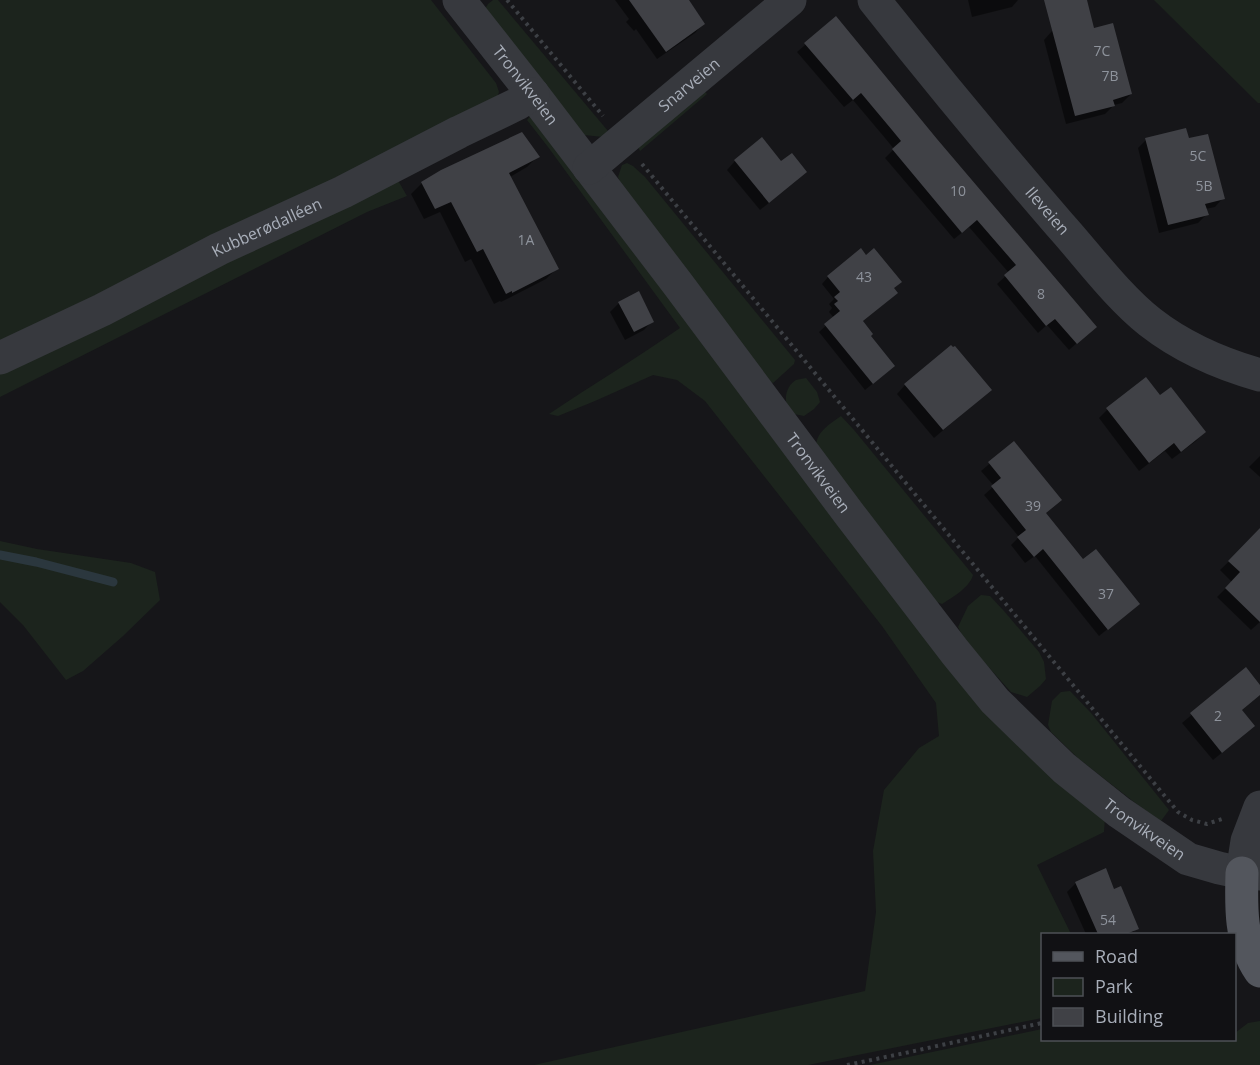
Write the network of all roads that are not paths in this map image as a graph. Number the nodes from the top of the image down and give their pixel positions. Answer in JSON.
{"nodes":[{"id":1,"x":459,"y":0,"type":"edge"},
{"id":2,"x":790,"y":0,"type":"edge"},
{"id":3,"x":874,"y":0,"type":"edge"},
{"id":4,"x":533,"y":94,"type":"junction"},
{"id":5,"x":589,"y":168,"type":"junction"},
{"id":6,"x":0,"y":358,"type":"edge"},
{"id":7,"x":1260,"y":375,"type":"edge"},
{"id":8,"x":1260,"y":807,"type":"edge"},
{"id":9,"x":1251,"y":873,"type":"edge"},
{"id":10,"x":1260,"y":970,"type":"edge"}],
"edges":[{"from":1,"to":4,"type":"street","name":"Tronvikveien"},
{"from":2,"to":5,"type":"street","name":"Snarveien"},
{"from":3,"to":7,"type":"street","name":"Ileveien"},
{"from":4,"to":5,"type":"street","name":"Tronvikveien"},
{"from":4,"to":6,"type":"street","name":"Kubberødalléen"},
{"from":5,"to":9,"type":"street","name":"Tronvikveien"},
{"from":8,"to":9,"type":"street"},
{"from":9,"to":10,"type":"main road"}]}
